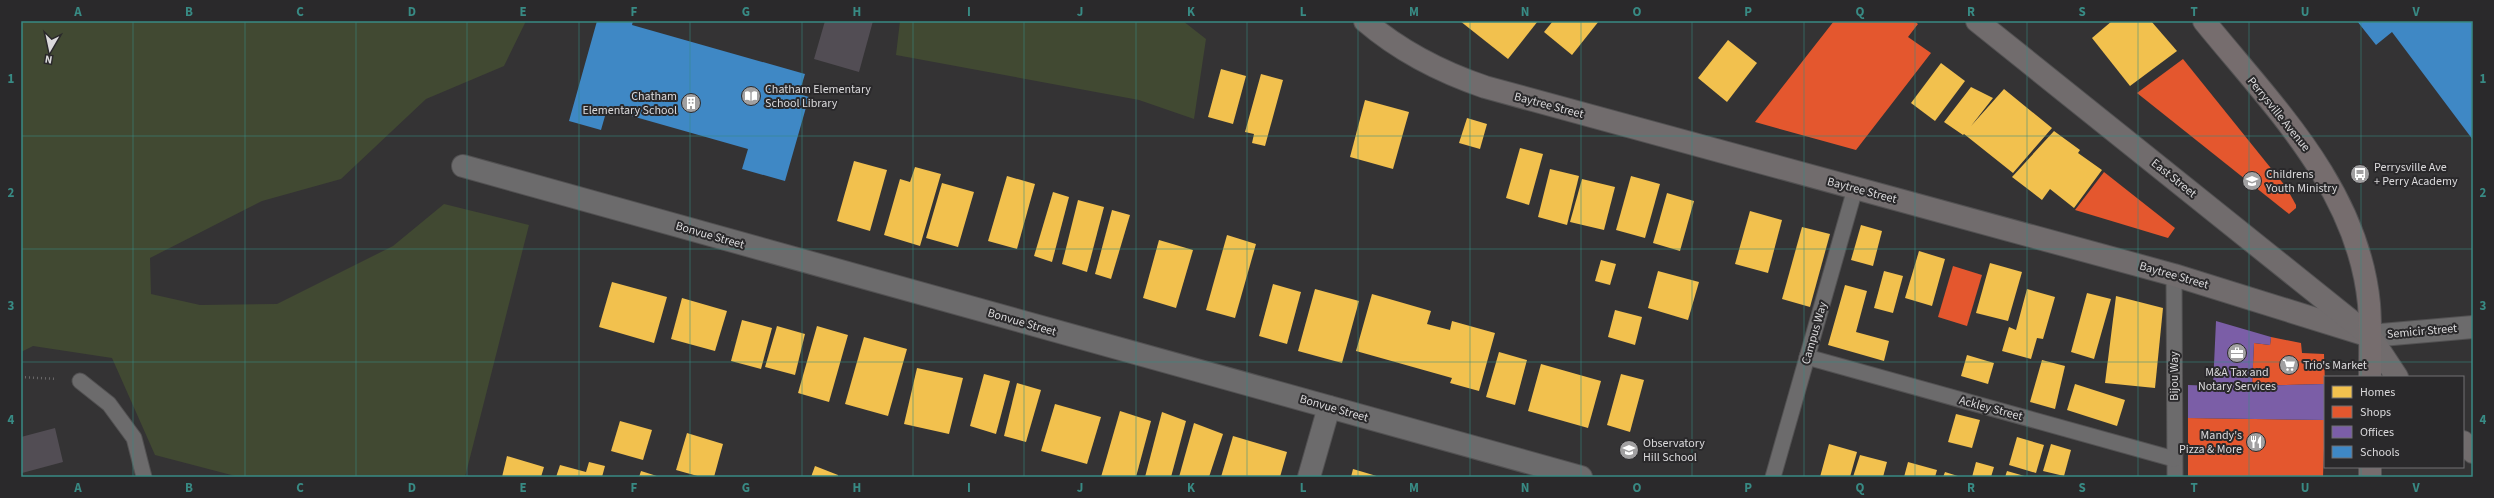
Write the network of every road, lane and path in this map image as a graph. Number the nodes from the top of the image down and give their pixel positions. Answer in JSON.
{"nodes":[{"id":1,"x":1365,"y":21,"type":"edge"},
{"id":2,"x":1978,"y":21,"type":"edge"},
{"id":3,"x":2204,"y":21,"type":"edge"},
{"id":4,"x":463,"y":166,"type":"dead end"},
{"id":5,"x":1855,"y":189,"type":"junction"},
{"id":6,"x":2174,"y":275,"type":"junction"},
{"id":7,"x":2473,"y":327,"type":"edge"},
{"id":8,"x":2370,"y":336,"type":"junction"},
{"id":9,"x":1807,"y":357,"type":"junction"},
{"id":10,"x":2370,"y":376,"type":"edge"},
{"id":11,"x":2396,"y":376,"type":"edge"},
{"id":12,"x":21,"y":377,"type":"edge"},
{"id":13,"x":80,"y":381,"type":"joint"},
{"id":14,"x":1329,"y":407,"type":"junction"},
{"id":15,"x":2464,"y":443,"type":"edge"},
{"id":16,"x":2473,"y":452,"type":"edge"},
{"id":17,"x":2174,"y":459,"type":"junction"},
{"id":18,"x":144,"y":477,"type":"edge"},
{"id":19,"x":1309,"y":477,"type":"edge"},
{"id":20,"x":1581,"y":477,"type":"edge"},
{"id":21,"x":1773,"y":477,"type":"edge"},
{"id":22,"x":2174,"y":477,"type":"edge"}],
"edges":[{"from":1,"to":5,"type":"street","name":"Baytree Street"},
{"from":2,"to":8,"type":"street","name":"East Street"},
{"from":3,"to":8,"type":"main road","name":"Perrysville Avenue"},
{"from":4,"to":14,"type":"street","name":"Bonvue Street"},
{"from":5,"to":6,"type":"street","name":"Baytree Street"},
{"from":5,"to":9,"type":"lane","name":"Campus Way"},
{"from":6,"to":8,"type":"street","name":"Baytree Street"},
{"from":6,"to":17,"type":"lane","name":"Bijou Way"},
{"from":7,"to":8,"type":"street","name":"Semicir Street"},
{"from":8,"to":10,"type":"main road","name":"Perrysville Avenue"},
{"from":8,"to":11,"type":"street","name":"East Street"},
{"from":9,"to":17,"type":"lane","name":"Ackley Street"},
{"from":9,"to":21,"type":"lane","name":"Campus Way"},
{"from":12,"to":13,"type":"path"},
{"from":13,"to":18,"type":"lane"},
{"from":14,"to":19,"type":"street"},
{"from":14,"to":20,"type":"street","name":"Bonvue Street"},
{"from":15,"to":16,"type":"street"},
{"from":17,"to":22,"type":"lane","name":"Bijou Way"}]}
